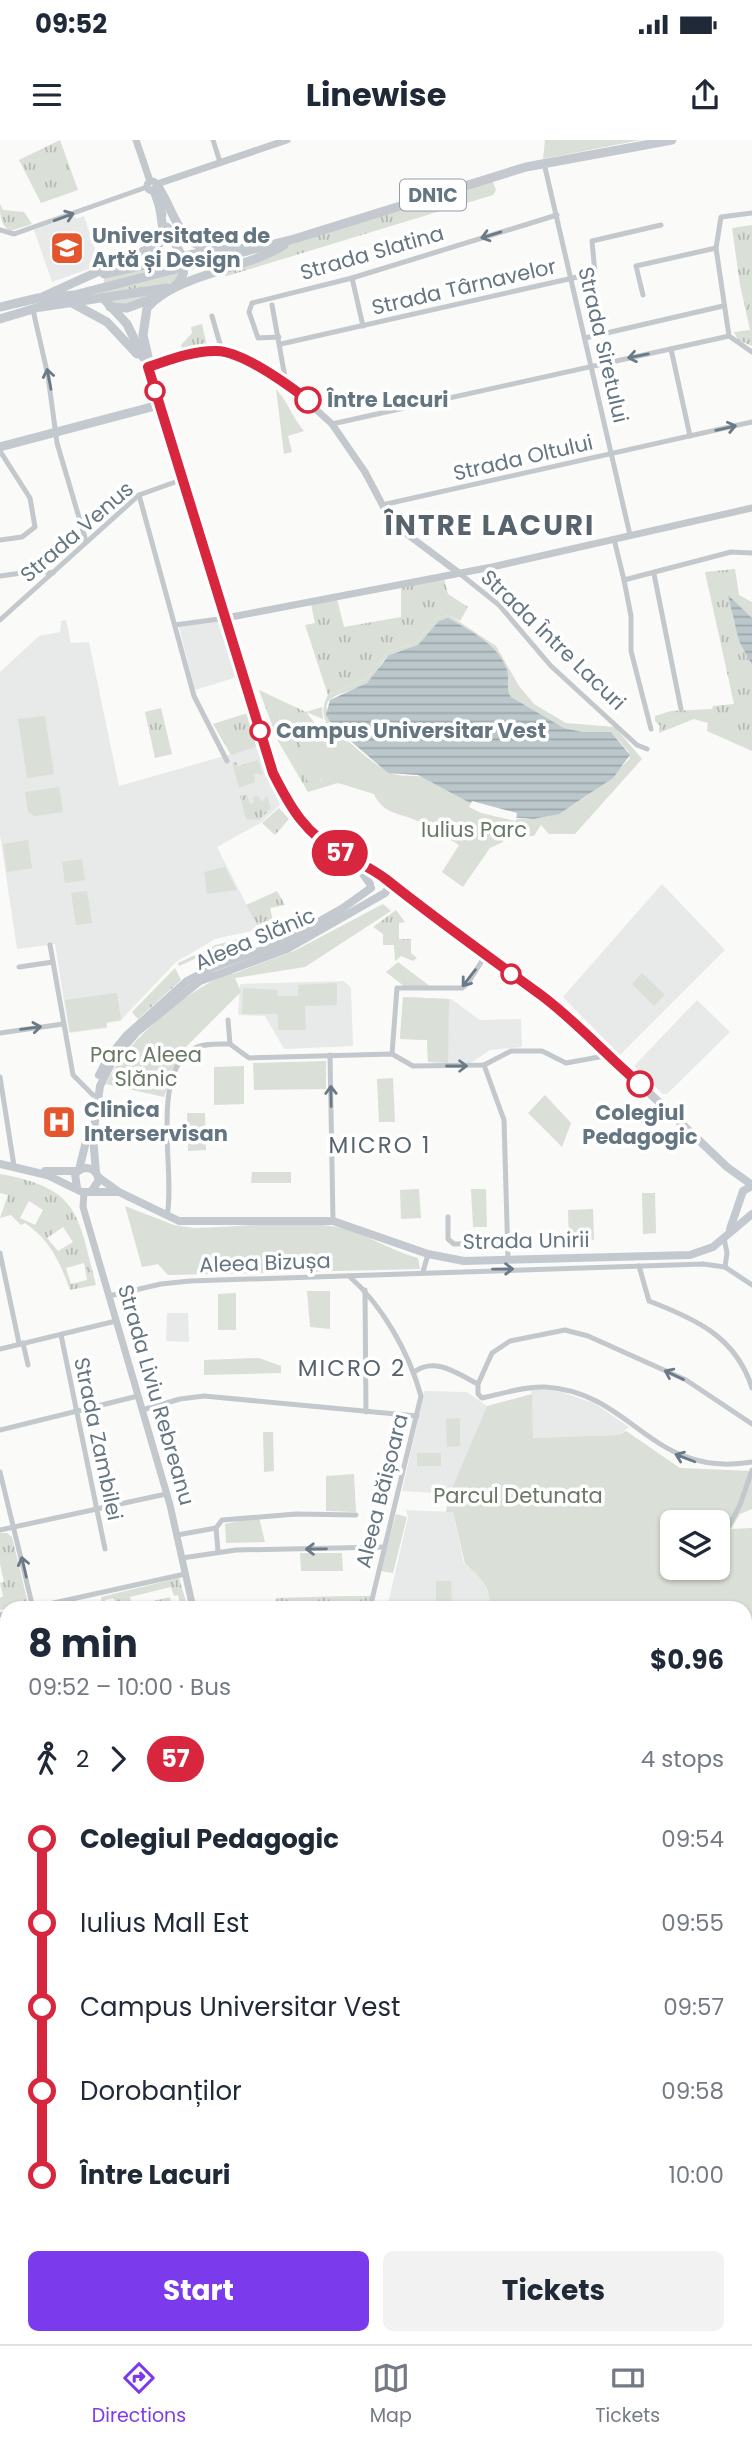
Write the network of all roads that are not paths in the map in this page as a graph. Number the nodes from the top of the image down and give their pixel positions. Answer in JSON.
{"nodes":[{"id":1,"x":136,"y":140,"type":"edge"},
{"id":2,"x":214,"y":140,"type":"edge"},
{"id":3,"x":287,"y":140,"type":"edge"},
{"id":4,"x":672,"y":140,"type":"edge"},
{"id":5,"x":220,"y":162,"type":"junction"},
{"id":6,"x":544,"y":163,"type":"junction"},
{"id":7,"x":153,"y":186,"type":"junction"},
{"id":8,"x":160,"y":209,"type":"junction"},
{"id":9,"x":752,"y":213,"type":"edge"},
{"id":10,"x":557,"y":215,"type":"junction"},
{"id":11,"x":661,"y":225,"type":"dead end"},
{"id":12,"x":0,"y":230,"type":"edge"},
{"id":13,"x":293,"y":240,"type":"junction"},
{"id":14,"x":716,"y":248,"type":"junction"},
{"id":15,"x":148,"y":250,"type":"junction"},
{"id":16,"x":223,"y":250,"type":"junction"},
{"id":17,"x":209,"y":256,"type":"junction"},
{"id":18,"x":184,"y":260,"type":"junction"},
{"id":19,"x":107,"y":271,"type":"junction"},
{"id":20,"x":352,"y":278,"type":"junction"},
{"id":21,"x":571,"y":279,"type":"junction"},
{"id":22,"x":172,"y":288,"type":"junction"},
{"id":23,"x":153,"y":295,"type":"junction"},
{"id":24,"x":643,"y":295,"type":"dead end"},
{"id":25,"x":72,"y":298,"type":"junction"},
{"id":26,"x":37,"y":305,"type":"junction"},
{"id":27,"x":272,"y":305,"type":"dead end"},
{"id":28,"x":109,"y":306,"type":"junction"},
{"id":29,"x":723,"y":306,"type":"junction"},
{"id":30,"x":0,"y":307,"type":"edge"},
{"id":31,"x":212,"y":316,"type":"dead end"},
{"id":32,"x":0,"y":319,"type":"edge"},
{"id":33,"x":363,"y":327,"type":"junction"},
{"id":34,"x":729,"y":336,"type":"junction"},
{"id":35,"x":279,"y":337,"type":"junction"},
{"id":36,"x":585,"y":338,"type":"junction"},
{"id":37,"x":281,"y":344,"type":"junction"},
{"id":38,"x":671,"y":349,"type":"junction"},
{"id":39,"x":222,"y":351,"type":"junction"},
{"id":40,"x":752,"y":352,"type":"edge"},
{"id":41,"x":591,"y":365,"type":"junction"},
{"id":42,"x":149,"y":368,"type":"junction"},
{"id":43,"x":286,"y":383,"type":"junction"},
{"id":44,"x":159,"y":405,"type":"junction"},
{"id":45,"x":752,"y":422,"type":"edge"},
{"id":46,"x":332,"y":425,"type":"junction"},
{"id":47,"x":55,"y":433,"type":"junction"},
{"id":48,"x":690,"y":436,"type":"junction"},
{"id":49,"x":0,"y":449,"type":"edge"},
{"id":50,"x":612,"y":454,"type":"junction"},
{"id":51,"x":181,"y":480,"type":"junction"},
{"id":52,"x":139,"y":495,"type":"junction"},
{"id":53,"x":382,"y":505,"type":"junction"},
{"id":54,"x":752,"y":508,"type":"edge"},
{"id":55,"x":630,"y":536,"type":"junction"},
{"id":56,"x":614,"y":539,"type":"junction"},
{"id":57,"x":0,"y":540,"type":"edge"},
{"id":58,"x":86,"y":541,"type":"junction"},
{"id":59,"x":752,"y":553,"type":"edge"},
{"id":60,"x":52,"y":573,"type":"junction"},
{"id":61,"x":460,"y":573,"type":"junction"},
{"id":62,"x":654,"y":574,"type":"junction"},
{"id":63,"x":0,"y":576,"type":"edge"},
{"id":64,"x":624,"y":580,"type":"junction"},
{"id":65,"x":226,"y":618,"type":"junction"},
{"id":66,"x":0,"y":620,"type":"edge"},
{"id":67,"x":175,"y":625,"type":"junction"},
{"id":68,"x":681,"y":709,"type":"dead end"},
{"id":69,"x":652,"y":729,"type":"dead end"},
{"id":70,"x":647,"y":749,"type":"dead end"},
{"id":71,"x":227,"y":761,"type":"dead end"},
{"id":72,"x":340,"y":853,"type":"junction"},
{"id":73,"x":384,"y":878,"type":"junction"},
{"id":74,"x":370,"y":886,"type":"junction"},
{"id":75,"x":383,"y":894,"type":"junction"},
{"id":76,"x":414,"y":904,"type":"junction"},
{"id":77,"x":50,"y":945,"type":"dead end"},
{"id":78,"x":485,"y":956,"type":"junction"},
{"id":79,"x":53,"y":962,"type":"junction"},
{"id":80,"x":19,"y":967,"type":"dead end"},
{"id":81,"x":228,"y":1020,"type":"dead end"},
{"id":82,"x":63,"y":1024,"type":"junction"},
{"id":83,"x":0,"y":1033,"type":"edge"},
{"id":84,"x":230,"y":1044,"type":"junction"},
{"id":85,"x":392,"y":1054,"type":"junction"},
{"id":86,"x":330,"y":1055,"type":"junction"},
{"id":87,"x":610,"y":1055,"type":"junction"},
{"id":88,"x":484,"y":1065,"type":"junction"},
{"id":89,"x":0,"y":1077,"type":"edge"},
{"id":90,"x":93,"y":1095,"type":"junction"},
{"id":91,"x":0,"y":1164,"type":"edge"},
{"id":92,"x":14,"y":1166,"type":"junction"},
{"id":93,"x":728,"y":1168,"type":"junction"},
{"id":94,"x":78,"y":1170,"type":"junction"},
{"id":95,"x":35,"y":1171,"type":"junction"},
{"id":96,"x":97,"y":1175,"type":"junction"},
{"id":97,"x":752,"y":1186,"type":"edge"},
{"id":98,"x":84,"y":1192,"type":"junction"},
{"id":99,"x":119,"y":1192,"type":"junction"},
{"id":100,"x":741,"y":1197,"type":"junction"},
{"id":101,"x":752,"y":1214,"type":"edge"},
{"id":102,"x":166,"y":1217,"type":"junction"},
{"id":103,"x":448,"y":1217,"type":"dead end"},
{"id":104,"x":333,"y":1221,"type":"junction"},
{"id":105,"x":727,"y":1235,"type":"junction"},
{"id":106,"x":508,"y":1243,"type":"junction"},
{"id":107,"x":0,"y":1254,"type":"edge"},
{"id":108,"x":428,"y":1254,"type":"junction"},
{"id":109,"x":508,"y":1260,"type":"junction"},
{"id":110,"x":639,"y":1266,"type":"junction"},
{"id":111,"x":724,"y":1267,"type":"junction"},
{"id":112,"x":423,"y":1272,"type":"junction"},
{"id":113,"x":349,"y":1276,"type":"junction"},
{"id":114,"x":752,"y":1285,"type":"edge"},
{"id":115,"x":365,"y":1290,"type":"junction"},
{"id":116,"x":109,"y":1296,"type":"junction"},
{"id":117,"x":116,"y":1321,"type":"junction"},
{"id":118,"x":61,"y":1335,"type":"junction"},
{"id":119,"x":21,"y":1343,"type":"junction"},
{"id":120,"x":0,"y":1349,"type":"edge"},
{"id":121,"x":28,"y":1365,"type":"dead end"},
{"id":122,"x":414,"y":1371,"type":"junction"},
{"id":123,"x":478,"y":1384,"type":"junction"},
{"id":124,"x":752,"y":1388,"type":"edge"},
{"id":125,"x":138,"y":1396,"type":"junction"},
{"id":126,"x":76,"y":1410,"type":"junction"},
{"id":127,"x":142,"y":1410,"type":"junction"},
{"id":128,"x":366,"y":1412,"type":"junction"},
{"id":129,"x":417,"y":1416,"type":"junction"},
{"id":130,"x":752,"y":1424,"type":"edge"},
{"id":131,"x":0,"y":1430,"type":"edge"},
{"id":132,"x":752,"y":1462,"type":"edge"},
{"id":133,"x":752,"y":1470,"type":"edge"},
{"id":134,"x":0,"y":1472,"type":"edge"},
{"id":135,"x":1,"y":1484,"type":"edge"},
{"id":136,"x":166,"y":1494,"type":"junction"},
{"id":137,"x":97,"y":1511,"type":"junction"},
{"id":138,"x":356,"y":1515,"type":"dead end"},
{"id":139,"x":730,"y":1524,"type":"edge"},
{"id":140,"x":14,"y":1527,"type":"junction"},
{"id":141,"x":216,"y":1528,"type":"junction"},
{"id":142,"x":0,"y":1530,"type":"edge"},
{"id":143,"x":177,"y":1535,"type":"junction"},
{"id":144,"x":384,"y":1547,"type":"junction"},
{"id":145,"x":105,"y":1549,"type":"dead end"},
{"id":146,"x":218,"y":1552,"type":"junction"},
{"id":147,"x":182,"y":1558,"type":"junction"},
{"id":148,"x":185,"y":1574,"type":"junction"},
{"id":149,"x":30,"y":1601,"type":"edge"},
{"id":150,"x":82,"y":1601,"type":"edge"},
{"id":151,"x":191,"y":1601,"type":"edge"},
{"id":152,"x":372,"y":1601,"type":"edge"}],
"edges":[{"from":1,"to":7,"type":"street"},
{"from":2,"to":5,"type":"street"},
{"from":3,"to":5,"type":"street"},
{"from":4,"to":6,"type":"main road","number":"DN1C"},
{"from":5,"to":7,"type":"street"},
{"from":6,"to":10,"type":"street","name":"Strada Siretului"},
{"from":6,"to":13,"type":"main road","number":"DN1C"},
{"from":7,"to":8,"type":"main road"},
{"from":12,"to":7,"type":"street","one_way":true},
{"from":7,"to":16,"type":"main road"},
{"from":8,"to":15,"type":"main road"},
{"from":8,"to":18,"type":"main road"},
{"from":9,"to":14,"type":"street"},
{"from":10,"to":20,"type":"street","name":"Strada Slatina","one_way":true},
{"from":10,"to":21,"type":"street","name":"Strada Siretului"},
{"from":11,"to":21,"type":"street"},
{"from":13,"to":16,"type":"main road"},
{"from":13,"to":17,"type":"main road","number":"DN1C"},
{"from":13,"to":22,"type":"main road"},
{"from":14,"to":24,"type":"street"},
{"from":14,"to":29,"type":"street"},
{"from":15,"to":18,"type":"main road"},
{"from":15,"to":19,"type":"main road"},
{"from":16,"to":17,"type":"main road"},
{"from":17,"to":19,"type":"main road"},
{"from":17,"to":25,"type":"main road","number":"DN1C"},
{"from":18,"to":22,"type":"main road"},
{"from":19,"to":26,"type":"main road"},
{"from":19,"to":28,"type":"main road"},
{"from":20,"to":33,"type":"street","name":"Strada Târnavelor"},
{"from":20,"to":35,"type":"street","name":"Strada Slatina"},
{"from":21,"to":33,"type":"street","name":"Strada Târnavelor"},
{"from":21,"to":36,"type":"street","name":"Strada Siretului"},
{"from":22,"to":23,"type":"main road"},
{"from":23,"to":25,"type":"main road"},
{"from":23,"to":28,"type":"main road"},
{"from":23,"to":42,"type":"main road"},
{"from":25,"to":26,"type":"main road"},
{"from":25,"to":26,"type":"main road","number":"DN1C"},
{"from":25,"to":42,"type":"main road"},
{"from":26,"to":30,"type":"main road","number":"DN1C"},
{"from":26,"to":32,"type":"main road","number":"DN1C"},
{"from":47,"to":26,"type":"street","one_way":true},
{"from":27,"to":35,"type":"street"},
{"from":28,"to":42,"type":"main road"},
{"from":29,"to":34,"type":"street"},
{"from":29,"to":36,"type":"street"},
{"from":31,"to":39,"type":"street"},
{"from":33,"to":37,"type":"street","name":"Strada Târnavelor"},
{"from":34,"to":38,"type":"street"},
{"from":34,"to":40,"type":"street"},
{"from":35,"to":37,"type":"street"},
{"from":36,"to":41,"type":"street","name":"Strada Siretului"},
{"from":37,"to":43,"type":"street"},
{"from":38,"to":41,"type":"street","one_way":true},
{"from":38,"to":48,"type":"street"},
{"from":39,"to":42,"type":"street"},
{"from":39,"to":43,"type":"street","name":"Strada Între Lacuri"},
{"from":41,"to":46,"type":"street"},
{"from":41,"to":50,"type":"street","name":"Strada Siretului"},
{"from":42,"to":44,"type":"main road"},
{"from":43,"to":46,"type":"street","name":"Strada Între Lacuri"},
{"from":44,"to":47,"type":"main road"},
{"from":44,"to":51,"type":"main road"},
{"from":48,"to":45,"type":"street","name":"Strada Oltului","one_way":true},
{"from":46,"to":53,"type":"street","name":"Strada Între Lacuri"},
{"from":47,"to":49,"type":"main road"},
{"from":47,"to":58,"type":"street"},
{"from":48,"to":50,"type":"street","name":"Strada Oltului"},
{"from":49,"to":57,"type":"street"},
{"from":50,"to":53,"type":"street","name":"Strada Oltului"},
{"from":50,"to":55,"type":"street","name":"Strada Siretului"},
{"from":51,"to":52,"type":"street","name":"Strada Venus"},
{"from":51,"to":65,"type":"main road"},
{"from":52,"to":58,"type":"street","name":"Strada Venus"},
{"from":52,"to":67,"type":"street"},
{"from":53,"to":61,"type":"street","name":"Strada Între Lacuri"},
{"from":54,"to":55,"type":"street"},
{"from":55,"to":56,"type":"street"},
{"from":56,"to":61,"type":"street"},
{"from":56,"to":64,"type":"street"},
{"from":58,"to":60,"type":"street","name":"Strada Venus"},
{"from":59,"to":62,"type":"street"},
{"from":60,"to":63,"type":"street"},
{"from":60,"to":66,"type":"street","name":"Strada Venus"},
{"from":61,"to":65,"type":"street"},
{"from":61,"to":70,"type":"street","name":"Strada Între Lacuri"},
{"from":62,"to":64,"type":"street"},
{"from":62,"to":68,"type":"street"},
{"from":64,"to":69,"type":"street"},
{"from":65,"to":67,"type":"street"},
{"from":65,"to":72,"type":"main road"},
{"from":67,"to":71,"type":"street"},
{"from":72,"to":73,"type":"main road"},
{"from":72,"to":74,"type":"main road"},
{"from":73,"to":74,"type":"main road"},
{"from":73,"to":75,"type":"main road"},
{"from":73,"to":76,"type":"main road"},
{"from":74,"to":75,"type":"main road"},
{"from":74,"to":90,"type":"main road","name":"Aleea Slănic"},
{"from":75,"to":76,"type":"main road"},
{"from":75,"to":96,"type":"main road","name":"Aleea Slănic"},
{"from":76,"to":78,"type":"main road"},
{"from":77,"to":79,"type":"street"},
{"from":78,"to":85,"type":"street","one_way":true},
{"from":78,"to":87,"type":"main road"},
{"from":79,"to":80,"type":"street"},
{"from":79,"to":82,"type":"street"},
{"from":81,"to":84,"type":"street"},
{"from":83,"to":82,"type":"street","one_way":true},
{"from":82,"to":90,"type":"street"},
{"from":84,"to":86,"type":"street"},
{"from":84,"to":102,"type":"street"},
{"from":85,"to":86,"type":"street"},
{"from":85,"to":88,"type":"street","one_way":true},
{"from":104,"to":86,"type":"street","one_way":true},
{"from":87,"to":88,"type":"street"},
{"from":87,"to":93,"type":"main road"},
{"from":88,"to":106,"type":"street"},
{"from":89,"to":92,"type":"street"},
{"from":90,"to":94,"type":"main road","name":"Aleea Slănic"},
{"from":91,"to":92,"type":"main road"},
{"from":92,"to":95,"type":"main road"},
{"from":93,"to":97,"type":"main road"},
{"from":93,"to":100,"type":"main road","name":"Strada Unirii"},
{"from":94,"to":95,"type":"main road"},
{"from":94,"to":96,"type":"main road"},
{"from":94,"to":98,"type":"main road"},
{"from":95,"to":98,"type":"main road"},
{"from":96,"to":98,"type":"main road"},
{"from":96,"to":99,"type":"main road","name":"Strada Unirii"},
{"from":97,"to":100,"type":"main road"},
{"from":98,"to":99,"type":"main road","name":"Strada Unirii"},
{"from":98,"to":116,"type":"street","name":"Strada Liviu Rebreanu"},
{"from":99,"to":102,"type":"main road","name":"Strada Unirii"},
{"from":100,"to":101,"type":"main road","name":"Strada Unirii"},
{"from":100,"to":105,"type":"main road"},
{"from":101,"to":105,"type":"main road","name":"Strada Unirii"},
{"from":102,"to":104,"type":"main road","name":"Strada Unirii"},
{"from":103,"to":106,"type":"street"},
{"from":104,"to":108,"type":"main road","name":"Strada Unirii"},
{"from":105,"to":109,"type":"main road","name":"Strada Unirii"},
{"from":105,"to":111,"type":"street"},
{"from":106,"to":109,"type":"street"},
{"from":107,"to":119,"type":"street"},
{"from":108,"to":109,"type":"main road","name":"Strada Unirii"},
{"from":108,"to":112,"type":"street"},
{"from":110,"to":111,"type":"street","name":"Aleea Bizușa"},
{"from":112,"to":110,"type":"street","name":"Aleea Bizușa","one_way":true},
{"from":110,"to":124,"type":"street"},
{"from":111,"to":114,"type":"street"},
{"from":112,"to":113,"type":"street","name":"Aleea Bizușa"},
{"from":113,"to":115,"type":"street","name":"Aleea Băișoara"},
{"from":113,"to":116,"type":"street","name":"Aleea Bizușa"},
{"from":115,"to":122,"type":"street","name":"Aleea Băișoara"},
{"from":115,"to":128,"type":"street"},
{"from":116,"to":117,"type":"street","name":"Strada Liviu Rebreanu"},
{"from":117,"to":118,"type":"street"},
{"from":117,"to":125,"type":"street","name":"Strada Liviu Rebreanu"},
{"from":118,"to":119,"type":"street"},
{"from":118,"to":126,"type":"street","name":"Strada Zambilei"},
{"from":119,"to":120,"type":"street"},
{"from":119,"to":121,"type":"street"},
{"from":122,"to":123,"type":"street"},
{"from":122,"to":129,"type":"street","name":"Aleea Băișoara"},
{"from":130,"to":123,"type":"street","one_way":true},
{"from":132,"to":123,"type":"street","one_way":true},
{"from":125,"to":126,"type":"street"},
{"from":125,"to":127,"type":"street","name":"Strada Liviu Rebreanu"},
{"from":126,"to":131,"type":"street"},
{"from":126,"to":137,"type":"street","name":"Strada Zambilei"},
{"from":127,"to":128,"type":"street"},
{"from":127,"to":136,"type":"street","name":"Strada Liviu Rebreanu"},
{"from":128,"to":129,"type":"street"},
{"from":129,"to":144,"type":"street","name":"Aleea Băișoara"},
{"from":133,"to":139,"type":"street"},
{"from":134,"to":135,"type":"street"},
{"from":135,"to":140,"type":"street"},
{"from":136,"to":137,"type":"street"},
{"from":136,"to":143,"type":"street","name":"Strada Liviu Rebreanu"},
{"from":137,"to":140,"type":"street"},
{"from":137,"to":145,"type":"street","name":"Strada Zambilei"},
{"from":138,"to":141,"type":"street"},
{"from":140,"to":142,"type":"street"},
{"from":149,"to":140,"type":"street","one_way":true},
{"from":141,"to":143,"type":"street"},
{"from":141,"to":146,"type":"street"},
{"from":143,"to":147,"type":"street","name":"Strada Liviu Rebreanu"},
{"from":144,"to":146,"type":"street","one_way":true},
{"from":144,"to":152,"type":"street","name":"Aleea Băișoara"},
{"from":146,"to":147,"type":"street"},
{"from":147,"to":148,"type":"street","name":"Strada Liviu Rebreanu"},
{"from":148,"to":150,"type":"street"},
{"from":148,"to":151,"type":"street","name":"Strada Liviu Rebreanu"}]}
